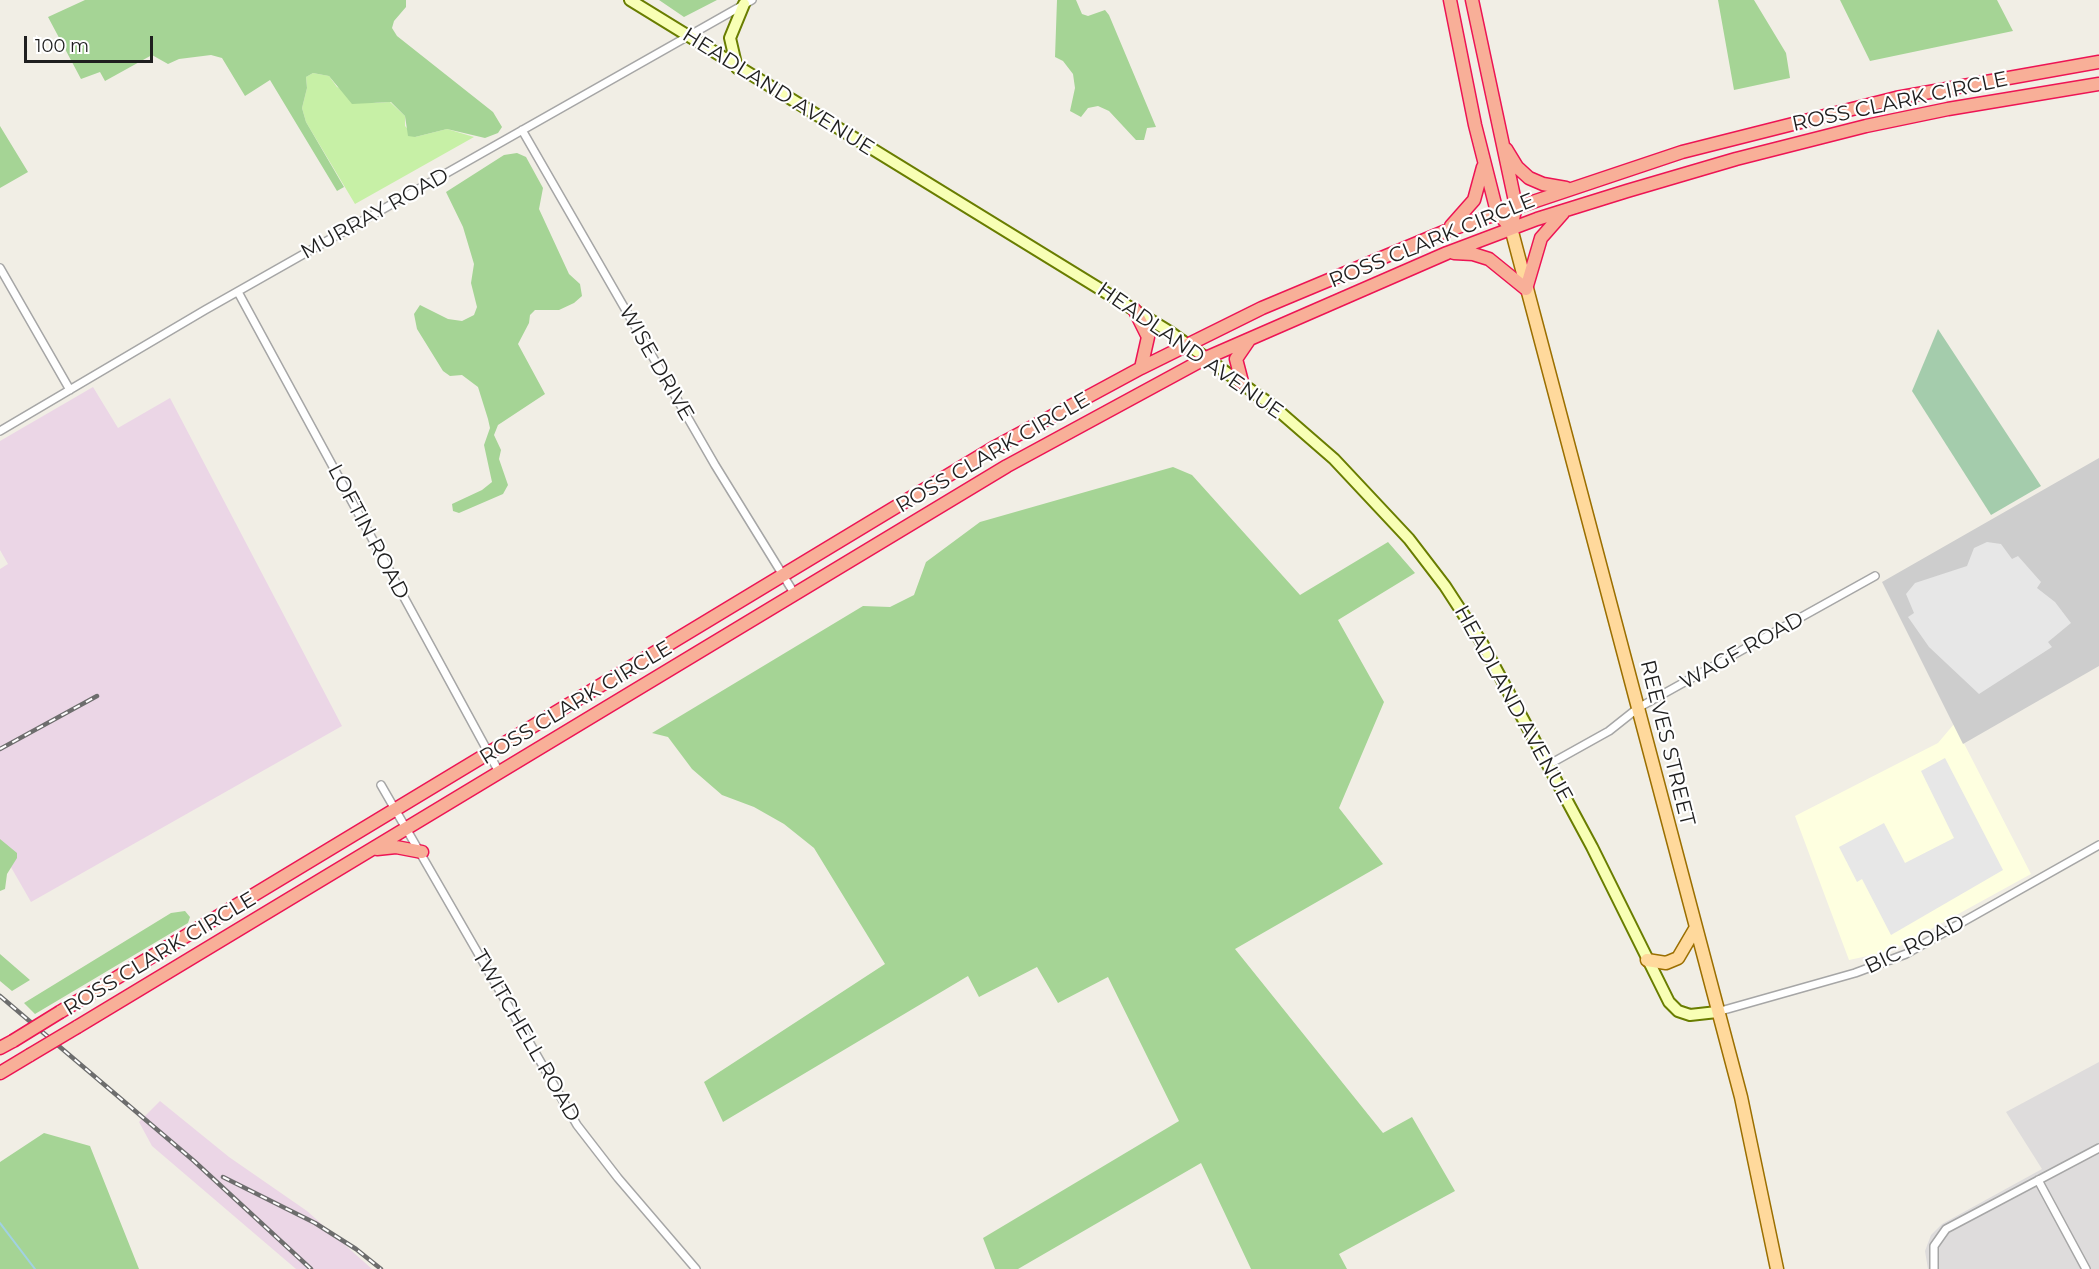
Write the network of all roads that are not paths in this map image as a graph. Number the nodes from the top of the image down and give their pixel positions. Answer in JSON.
{"nodes":[{"id":1,"x":630,"y":0,"type":"edge"},
{"id":2,"x":1450,"y":0,"type":"edge"},
{"id":3,"x":1472,"y":0,"type":"edge"},
{"id":4,"x":748,"y":2,"type":"edge"},
{"id":5,"x":686,"y":36,"type":"junction"},
{"id":6,"x":2099,"y":62,"type":"edge"},
{"id":7,"x":737,"y":68,"type":"junction"},
{"id":8,"x":2099,"y":84,"type":"edge"},
{"id":9,"x":522,"y":130,"type":"junction"},
{"id":10,"x":1500,"y":141,"type":"junction"},
{"id":11,"x":1484,"y":163,"type":"junction"},
{"id":12,"x":1567,"y":188,"type":"junction"},
{"id":13,"x":1516,"y":206,"type":"junction"},
{"id":14,"x":1566,"y":210,"type":"junction"},
{"id":15,"x":1497,"y":212,"type":"junction"},
{"id":16,"x":1511,"y":228,"type":"junction"},
{"id":17,"x":1446,"y":231,"type":"junction"},
{"id":18,"x":1447,"y":253,"type":"junction"},
{"id":19,"x":0,"y":268,"type":"edge"},
{"id":20,"x":1526,"y":290,"type":"junction"},
{"id":21,"x":237,"y":292,"type":"junction"},
{"id":22,"x":1134,"y":309,"type":"junction"},
{"id":23,"x":1252,"y":336,"type":"junction"},
{"id":24,"x":1187,"y":344,"type":"junction"},
{"id":25,"x":1206,"y":358,"type":"junction"},
{"id":26,"x":1140,"y":368,"type":"junction"},
{"id":27,"x":1242,"y":382,"type":"junction"},
{"id":28,"x":70,"y":390,"type":"junction"},
{"id":29,"x":0,"y":431,"type":"edge"},
{"id":30,"x":784,"y":575,"type":"junction"},
{"id":31,"x":1875,"y":576,"type":"dead end"},
{"id":32,"x":795,"y":593,"type":"junction"},
{"id":33,"x":1638,"y":708,"type":"junction"},
{"id":34,"x":488,"y":754,"type":"junction"},
{"id":35,"x":1548,"y":765,"type":"junction"},
{"id":36,"x":499,"y":772,"type":"junction"},
{"id":37,"x":381,"y":784,"type":"dead end"},
{"id":38,"x":397,"y":809,"type":"junction"},
{"id":39,"x":408,"y":827,"type":"junction"},
{"id":40,"x":2099,"y":845,"type":"edge"},
{"id":41,"x":370,"y":850,"type":"junction"},
{"id":42,"x":422,"y":852,"type":"junction"},
{"id":43,"x":1695,"y":929,"type":"junction"},
{"id":44,"x":1647,"y":960,"type":"junction"},
{"id":45,"x":1717,"y":1012,"type":"junction"},
{"id":46,"x":0,"y":1048,"type":"edge"},
{"id":47,"x":0,"y":1073,"type":"edge"},
{"id":48,"x":2099,"y":1148,"type":"edge"},
{"id":49,"x":2038,"y":1180,"type":"junction"},
{"id":50,"x":696,"y":1269,"type":"edge"},
{"id":51,"x":1777,"y":1269,"type":"edge"},
{"id":52,"x":1934,"y":1269,"type":"edge"},
{"id":53,"x":2086,"y":1269,"type":"edge"}],
"edges":[{"from":1,"to":5,"type":"main road","name":"HEADLAND AVENUE"},
{"from":2,"to":11,"type":"highway","name":"REEVES STREET"},
{"from":3,"to":10,"type":"highway","name":"REEVES STREET"},
{"from":4,"to":5,"type":"street","name":"MURRAY ROAD"},
{"from":4,"to":7,"type":"main road"},
{"from":5,"to":7,"type":"main road","name":"HEADLAND AVENUE"},
{"from":5,"to":9,"type":"street","name":"MURRAY ROAD"},
{"from":6,"to":12,"type":"highway","name":"ROSS CLARK CIRCLE"},
{"from":7,"to":22,"type":"main road","name":"HEADLAND AVENUE"},
{"from":8,"to":14,"type":"highway","name":"ROSS CLARK CIRCLE"},
{"from":9,"to":21,"type":"street","name":"MURRAY ROAD"},
{"from":9,"to":30,"type":"street","name":"WISE DRIVE"},
{"from":10,"to":12,"type":"highway"},
{"from":10,"to":13,"type":"highway","name":"REEVES STREET"},
{"from":11,"to":15,"type":"highway","name":"REEVES STREET"},
{"from":11,"to":17,"type":"highway"},
{"from":12,"to":13,"type":"highway","name":"ROSS CLARK CIRCLE"},
{"from":13,"to":15,"type":"highway","name":"ROSS CLARK CIRCLE"},
{"from":13,"to":16,"type":"highway","name":"REEVES STREET"},
{"from":14,"to":16,"type":"highway","name":"ROSS CLARK CIRCLE"},
{"from":14,"to":20,"type":"highway"},
{"from":15,"to":16,"type":"highway","name":"REEVES STREET"},
{"from":15,"to":17,"type":"highway","name":"ROSS CLARK CIRCLE"},
{"from":16,"to":18,"type":"highway","name":"ROSS CLARK CIRCLE"},
{"from":16,"to":20,"type":"main road","name":"REEVES STREET"},
{"from":17,"to":24,"type":"highway","name":"ROSS CLARK CIRCLE"},
{"from":18,"to":20,"type":"highway"},
{"from":18,"to":23,"type":"highway","name":"ROSS CLARK CIRCLE"},
{"from":19,"to":28,"type":"street"},
{"from":20,"to":33,"type":"main road","name":"REEVES STREET"},
{"from":21,"to":28,"type":"street","name":"MURRAY ROAD"},
{"from":21,"to":34,"type":"street","name":"LOFTIN ROAD"},
{"from":22,"to":24,"type":"main road","name":"HEADLAND AVENUE"},
{"from":22,"to":26,"type":"highway"},
{"from":23,"to":25,"type":"highway","name":"ROSS CLARK CIRCLE"},
{"from":23,"to":27,"type":"highway"},
{"from":24,"to":25,"type":"main road","name":"HEADLAND AVENUE"},
{"from":24,"to":26,"type":"highway","name":"ROSS CLARK CIRCLE"},
{"from":25,"to":27,"type":"main road","name":"HEADLAND AVENUE"},
{"from":25,"to":32,"type":"highway","name":"ROSS CLARK CIRCLE"},
{"from":26,"to":30,"type":"highway","name":"ROSS CLARK CIRCLE"},
{"from":27,"to":35,"type":"main road","name":"HEADLAND AVENUE"},
{"from":28,"to":29,"type":"street","name":"MURRAY ROAD"},
{"from":30,"to":32,"type":"street","name":"WISE DRIVE"},
{"from":30,"to":34,"type":"highway","name":"ROSS CLARK CIRCLE"},
{"from":31,"to":33,"type":"street","name":"WAGF ROAD"},
{"from":32,"to":36,"type":"highway","name":"ROSS CLARK CIRCLE"},
{"from":33,"to":35,"type":"street","name":"WAGF ROAD"},
{"from":33,"to":43,"type":"main road","name":"REEVES STREET"},
{"from":34,"to":36,"type":"street","name":"LOFTIN ROAD"},
{"from":34,"to":38,"type":"highway","name":"ROSS CLARK CIRCLE"},
{"from":35,"to":44,"type":"main road","name":"HEADLAND AVENUE"},
{"from":36,"to":39,"type":"highway","name":"ROSS CLARK CIRCLE"},
{"from":37,"to":38,"type":"street","name":"TWITCHELL ROAD"},
{"from":38,"to":39,"type":"street","name":"TWITCHELL ROAD"},
{"from":38,"to":46,"type":"highway","name":"ROSS CLARK CIRCLE","bridge":true},
{"from":39,"to":41,"type":"highway","name":"ROSS CLARK CIRCLE"},
{"from":39,"to":42,"type":"street","name":"TWITCHELL ROAD"},
{"from":40,"to":45,"type":"street","name":"BIC ROAD"},
{"from":41,"to":42,"type":"highway"},
{"from":41,"to":47,"type":"highway","name":"ROSS CLARK CIRCLE","bridge":true},
{"from":42,"to":50,"type":"street","name":"TWITCHELL ROAD"},
{"from":43,"to":44,"type":"main road"},
{"from":43,"to":45,"type":"main road","name":"REEVES STREET"},
{"from":44,"to":45,"type":"main road","name":"HEADLAND AVENUE"},
{"from":45,"to":51,"type":"main road","name":"REEVES STREET"},
{"from":48,"to":49,"type":"street"},
{"from":49,"to":52,"type":"street"},
{"from":49,"to":53,"type":"street"}]}
